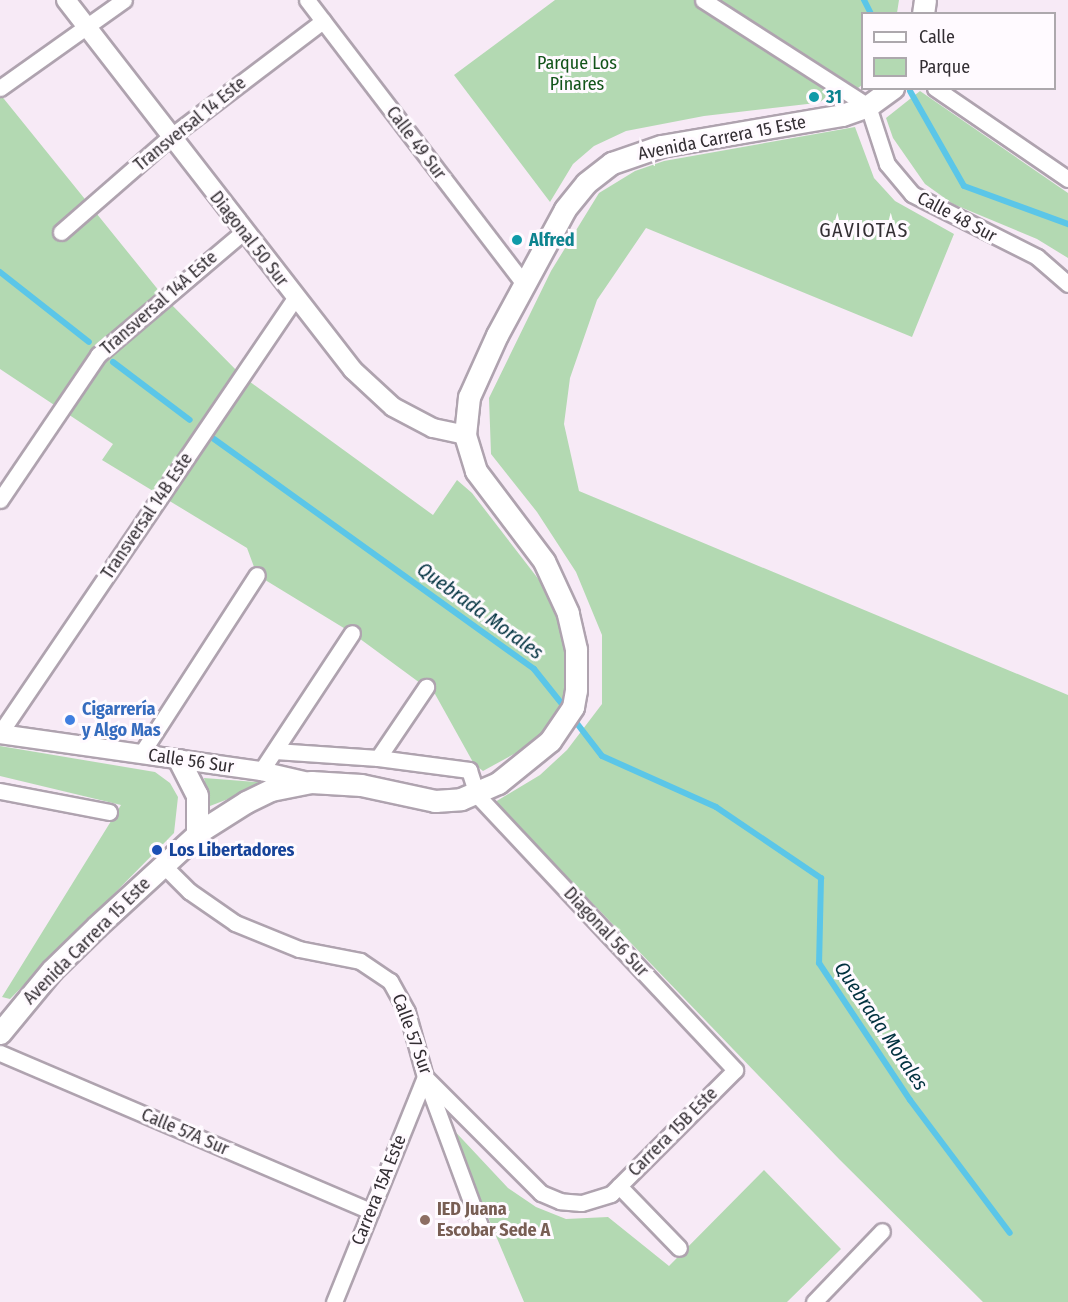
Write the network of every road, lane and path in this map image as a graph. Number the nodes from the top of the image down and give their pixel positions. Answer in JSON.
{"nodes":[{"id":1,"x":66,"y":0,"type":"edge"},
{"id":2,"x":124,"y":0,"type":"edge"},
{"id":3,"x":307,"y":0,"type":"edge"},
{"id":4,"x":703,"y":0,"type":"edge"},
{"id":5,"x":323,"y":21,"type":"junction"},
{"id":6,"x":86,"y":27,"type":"junction"},
{"id":7,"x":0,"y":88,"type":"edge"},
{"id":8,"x":890,"y":90,"type":"edge"},
{"id":9,"x":938,"y":90,"type":"edge"},
{"id":10,"x":868,"y":106,"type":"junction"},
{"id":11,"x":170,"y":137,"type":"junction"},
{"id":12,"x":1068,"y":178,"type":"edge"},
{"id":13,"x":61,"y":232,"type":"dead end"},
{"id":14,"x":243,"y":232,"type":"junction"},
{"id":15,"x":1068,"y":284,"type":"edge"},
{"id":16,"x":525,"y":285,"type":"junction"},
{"id":17,"x":295,"y":298,"type":"junction"},
{"id":18,"x":465,"y":435,"type":"junction"},
{"id":19,"x":0,"y":500,"type":"edge"},
{"id":20,"x":257,"y":575,"type":"dead end"},
{"id":21,"x":352,"y":633,"type":"dead end"},
{"id":22,"x":426,"y":687,"type":"dead end"},
{"id":23,"x":0,"y":734,"type":"edge"},
{"id":24,"x":275,"y":751,"type":"junction"},
{"id":25,"x":141,"y":754,"type":"junction"},
{"id":26,"x":378,"y":758,"type":"junction"},
{"id":27,"x":179,"y":760,"type":"junction"},
{"id":28,"x":261,"y":771,"type":"junction"},
{"id":29,"x":311,"y":782,"type":"junction"},
{"id":30,"x":0,"y":791,"type":"edge"},
{"id":31,"x":477,"y":795,"type":"junction"},
{"id":32,"x":109,"y":812,"type":"dead end"},
{"id":33,"x":197,"y":835,"type":"junction"},
{"id":34,"x":163,"y":865,"type":"junction"},
{"id":35,"x":4,"y":1022,"type":"edge"},
{"id":36,"x":0,"y":1053,"type":"edge"},
{"id":37,"x":735,"y":1070,"type":"joint"},
{"id":38,"x":424,"y":1077,"type":"junction"},
{"id":39,"x":615,"y":1190,"type":"junction"},
{"id":40,"x":371,"y":1211,"type":"junction"},
{"id":41,"x":480,"y":1226,"type":"dead end"},
{"id":42,"x":882,"y":1231,"type":"dead end"},
{"id":43,"x":680,"y":1248,"type":"dead end"},
{"id":44,"x":334,"y":1302,"type":"edge"},
{"id":45,"x":814,"y":1302,"type":"edge"}],
"edges":[{"from":1,"to":6,"type":"street","name":"Diagonal 50 Sur"},
{"from":2,"to":6,"type":"street"},
{"from":3,"to":5,"type":"street","name":"Calle 49 Sur"},
{"from":4,"to":10,"type":"street"},
{"from":5,"to":11,"type":"street","name":"Transversal 14 Este"},
{"from":5,"to":16,"type":"street","name":"Calle 49 Sur"},
{"from":6,"to":7,"type":"street"},
{"from":6,"to":11,"type":"street","name":"Diagonal 50 Sur"},
{"from":8,"to":10,"type":"main road","name":"Avenida Carrera 15 Este"},
{"from":9,"to":12,"type":"street"},
{"from":10,"to":15,"type":"street","name":"Calle 48 Sur"},
{"from":10,"to":16,"type":"main road","name":"Avenida Carrera 15 Este"},
{"from":11,"to":13,"type":"street","name":"Transversal 14 Este"},
{"from":11,"to":14,"type":"street","name":"Diagonal 50 Sur"},
{"from":14,"to":17,"type":"street","name":"Diagonal 50 Sur"},
{"from":14,"to":19,"type":"street","name":"Transversal 14A Este"},
{"from":16,"to":18,"type":"main road","name":"Avenida Carrera 15 Este"},
{"from":17,"to":18,"type":"street","name":"Diagonal 50 Sur"},
{"from":17,"to":23,"type":"street","name":"Transversal 14B Este"},
{"from":18,"to":31,"type":"main road","name":"Avenida Carrera 15 Este"},
{"from":20,"to":25,"type":"street"},
{"from":21,"to":24,"type":"street"},
{"from":22,"to":26,"type":"street"},
{"from":23,"to":25,"type":"street","name":"Calle 56 Sur"},
{"from":24,"to":26,"type":"street"},
{"from":24,"to":28,"type":"street"},
{"from":25,"to":27,"type":"street","name":"Calle 56 Sur"},
{"from":26,"to":31,"type":"street"},
{"from":27,"to":28,"type":"street","name":"Calle 56 Sur"},
{"from":27,"to":33,"type":"main road"},
{"from":28,"to":29,"type":"street","name":"Calle 56 Sur"},
{"from":29,"to":31,"type":"main road","name":"Avenida Carrera 15 Este"},
{"from":29,"to":33,"type":"main road","name":"Avenida Carrera 15 Este"},
{"from":30,"to":32,"type":"street"},
{"from":31,"to":37,"type":"street","name":"Diagonal 56 Sur"},
{"from":33,"to":34,"type":"main road","name":"Avenida Carrera 15 Este"},
{"from":34,"to":35,"type":"main road","name":"Avenida Carrera 15 Este"},
{"from":34,"to":38,"type":"street","name":"Calle 57 Sur"},
{"from":36,"to":40,"type":"street","name":"Calle 57A Sur"},
{"from":37,"to":39,"type":"street","name":"Carrera 15B Este"},
{"from":38,"to":39,"type":"street","name":"Calle 57 Sur"},
{"from":38,"to":40,"type":"street","name":"Carrera 15A Este"},
{"from":38,"to":41,"type":"street"},
{"from":39,"to":43,"type":"street"},
{"from":40,"to":44,"type":"street","name":"Carrera 15A Este"},
{"from":42,"to":45,"type":"street"}]}
